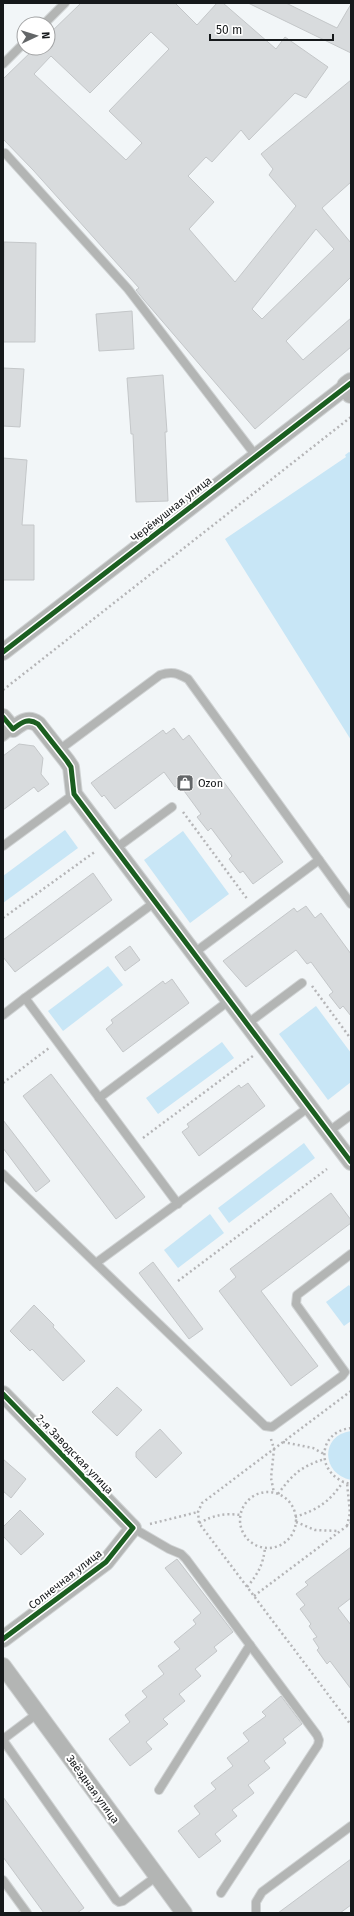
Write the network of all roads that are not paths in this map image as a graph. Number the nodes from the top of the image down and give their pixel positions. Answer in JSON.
{"nodes":[{"id":1,"x":65,"y":3,"type":"edge"},
{"id":2,"x":52,"y":16,"type":"edge"},
{"id":3,"x":16,"y":51,"type":"edge"},
{"id":4,"x":3,"y":64,"type":"edge"},
{"id":5,"x":3,"y":154,"type":"edge"},
{"id":6,"x":350,"y":387,"type":"edge"},
{"id":7,"x":256,"y":456,"type":"junction"},
{"id":8,"x":3,"y":652,"type":"edge"},
{"id":9,"x":3,"y":717,"type":"edge"},
{"id":10,"x":8,"y":733,"type":"edge"},
{"id":11,"x":59,"y":750,"type":"junction"},
{"id":12,"x":74,"y":794,"type":"junction"},
{"id":13,"x":172,"y":807,"type":"road end"},
{"id":14,"x":112,"y":845,"type":"junction"},
{"id":15,"x":3,"y":846,"type":"edge"},
{"id":16,"x":319,"y":860,"type":"junction"},
{"id":17,"x":155,"y":902,"type":"junction"},
{"id":18,"x":351,"y":904,"type":"edge"},
{"id":19,"x":194,"y":953,"type":"junction"},
{"id":20,"x":302,"y":983,"type":"road end"},
{"id":21,"x":25,"y":998,"type":"junction"},
{"id":22,"x":230,"y":1000,"type":"junction"},
{"id":23,"x":3,"y":1015,"type":"edge"},
{"id":24,"x":247,"y":1024,"type":"junction"},
{"id":25,"x":99,"y":1098,"type":"junction"},
{"id":26,"x":309,"y":1107,"type":"junction"},
{"id":27,"x":351,"y":1115,"type":"edge"},
{"id":28,"x":328,"y":1132,"type":"junction"},
{"id":29,"x":351,"y":1162,"type":"edge"},
{"id":30,"x":3,"y":1174,"type":"edge"},
{"id":31,"x":178,"y":1204,"type":"junction"},
{"id":32,"x":351,"y":1254,"type":"edge"},
{"id":33,"x":96,"y":1263,"type":"junction"},
{"id":34,"x":3,"y":1394,"type":"edge"},
{"id":35,"x":133,"y":1528,"type":"junction"},
{"id":36,"x":3,"y":1639,"type":"edge"},
{"id":37,"x":250,"y":1645,"type":"junction"},
{"id":38,"x":3,"y":1666,"type":"edge"},
{"id":39,"x":38,"y":1713,"type":"junction"},
{"id":40,"x":159,"y":1790,"type":"dead end"},
{"id":41,"x":351,"y":1826,"type":"edge"},
{"id":42,"x":157,"y":1876,"type":"junction"},
{"id":43,"x":3,"y":1880,"type":"edge"},
{"id":44,"x":221,"y":1893,"type":"dead end"},
{"id":45,"x":27,"y":1913,"type":"edge"},
{"id":46,"x":184,"y":1913,"type":"edge"},
{"id":47,"x":256,"y":1913,"type":"edge"}],
"edges":[{"from":1,"to":2,"type":"lane"},
{"from":3,"to":4,"type":"lane"},
{"from":5,"to":7,"type":"lane"},
{"from":6,"to":7,"type":"street","name":"Черёмушная улица"},
{"from":7,"to":8,"type":"street","name":"Черёмушная улица"},
{"from":9,"to":10,"type":"street"},
{"from":10,"to":11,"type":"street"},
{"from":11,"to":12,"type":"street"},
{"from":11,"to":16,"type":"lane"},
{"from":12,"to":14,"type":"street"},
{"from":12,"to":15,"type":"lane"},
{"from":13,"to":14,"type":"lane"},
{"from":14,"to":17,"type":"street"},
{"from":16,"to":18,"type":"lane"},
{"from":16,"to":19,"type":"lane"},
{"from":17,"to":19,"type":"street"},
{"from":17,"to":21,"type":"lane"},
{"from":19,"to":22,"type":"street"},
{"from":20,"to":24,"type":"lane"},
{"from":21,"to":23,"type":"lane"},
{"from":21,"to":25,"type":"lane"},
{"from":22,"to":24,"type":"street"},
{"from":22,"to":25,"type":"lane"},
{"from":24,"to":26,"type":"street"},
{"from":25,"to":31,"type":"lane"},
{"from":26,"to":28,"type":"street"},
{"from":26,"to":31,"type":"lane"},
{"from":27,"to":28,"type":"lane"},
{"from":28,"to":29,"type":"street"},
{"from":30,"to":33,"type":"lane"},
{"from":31,"to":33,"type":"lane"},
{"from":32,"to":33,"type":"lane"},
{"from":34,"to":35,"type":"street","name":"2-я Заводская улица"},
{"from":35,"to":36,"type":"street","name":"Солнечная улица"},
{"from":35,"to":37,"type":"lane"},
{"from":37,"to":40,"type":"lane"},
{"from":37,"to":44,"type":"lane"},
{"from":38,"to":39,"type":"street","name":"Звёздная улица"},
{"from":39,"to":42,"type":"street","name":"Звёздная улица"},
{"from":39,"to":42,"type":"lane"},
{"from":41,"to":47,"type":"lane"},
{"from":42,"to":46,"type":"street","name":"Звёздная улица"},
{"from":43,"to":45,"type":"lane"}]}
